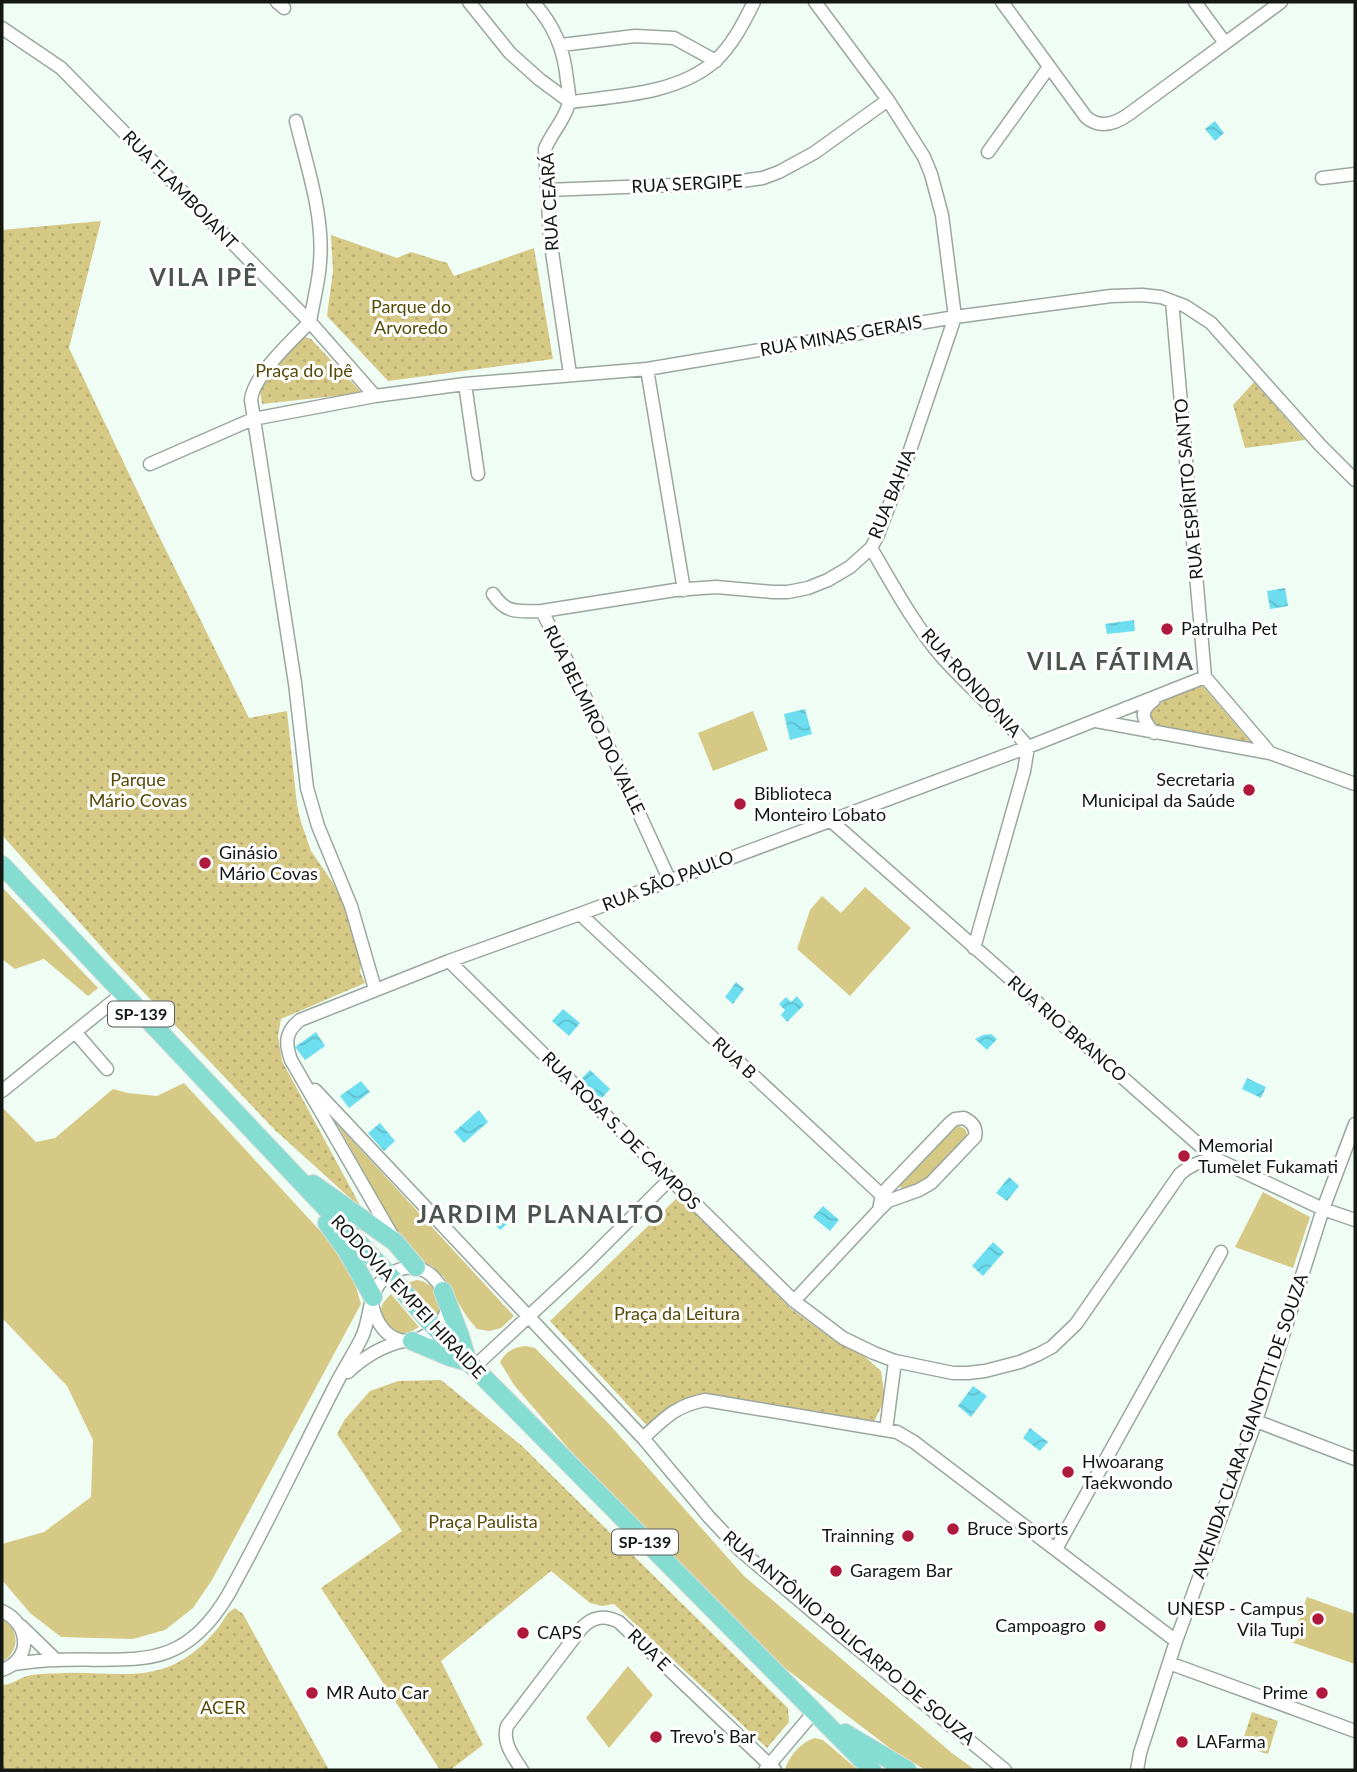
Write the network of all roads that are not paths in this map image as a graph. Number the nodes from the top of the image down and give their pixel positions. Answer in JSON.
{"nodes":[{"id":1,"x":469,"y":2,"type":"edge"},
{"id":2,"x":534,"y":2,"type":"edge"},
{"id":3,"x":754,"y":2,"type":"edge"},
{"id":4,"x":815,"y":2,"type":"edge"},
{"id":5,"x":1002,"y":2,"type":"edge"},
{"id":6,"x":1195,"y":2,"type":"edge"},
{"id":7,"x":1281,"y":2,"type":"edge"},
{"id":8,"x":2,"y":29,"type":"edge"},
{"id":9,"x":1225,"y":43,"type":"junction"},
{"id":10,"x":561,"y":45,"type":"junction"},
{"id":11,"x":716,"y":61,"type":"junction"},
{"id":12,"x":1049,"y":67,"type":"junction"},
{"id":13,"x":888,"y":100,"type":"junction"},
{"id":14,"x":570,"y":102,"type":"junction"},
{"id":15,"x":296,"y":121,"type":"dead end"},
{"id":16,"x":988,"y":152,"type":"dead end"},
{"id":17,"x":1355,"y":174,"type":"edge"},
{"id":18,"x":1322,"y":178,"type":"dead end"},
{"id":19,"x":547,"y":190,"type":"junction"},
{"id":20,"x":1172,"y":301,"type":"junction"},
{"id":21,"x":956,"y":317,"type":"junction"},
{"id":22,"x":310,"y":322,"type":"junction"},
{"id":23,"x":646,"y":369,"type":"junction"},
{"id":24,"x":570,"y":374,"type":"junction"},
{"id":25,"x":465,"y":384,"type":"junction"},
{"id":26,"x":375,"y":396,"type":"junction"},
{"id":27,"x":253,"y":418,"type":"junction"},
{"id":28,"x":150,"y":464,"type":"dead end"},
{"id":29,"x":478,"y":474,"type":"dead end"},
{"id":30,"x":1355,"y":480,"type":"edge"},
{"id":31,"x":871,"y":548,"type":"junction"},
{"id":32,"x":684,"y":590,"type":"junction"},
{"id":33,"x":493,"y":594,"type":"dead end"},
{"id":34,"x":542,"y":611,"type":"junction"},
{"id":35,"x":1205,"y":677,"type":"junction"},
{"id":36,"x":1170,"y":691,"type":"junction"},
{"id":37,"x":1096,"y":721,"type":"junction"},
{"id":38,"x":1154,"y":733,"type":"junction"},
{"id":39,"x":1028,"y":747,"type":"junction"},
{"id":40,"x":1270,"y":753,"type":"junction"},
{"id":41,"x":1355,"y":783,"type":"edge"},
{"id":42,"x":830,"y":820,"type":"junction"},
{"id":43,"x":2,"y":865,"type":"edge"},
{"id":44,"x":670,"y":881,"type":"junction"},
{"id":45,"x":580,"y":915,"type":"junction"},
{"id":46,"x":974,"y":948,"type":"junction"},
{"id":47,"x":449,"y":961,"type":"junction"},
{"id":48,"x":375,"y":989,"type":"junction"},
{"id":49,"x":122,"y":994,"type":"junction"},
{"id":50,"x":75,"y":1032,"type":"junction"},
{"id":51,"x":107,"y":1069,"type":"dead end"},
{"id":52,"x":301,"y":1075,"type":"junction"},
{"id":53,"x":2,"y":1091,"type":"edge"},
{"id":54,"x":1355,"y":1124,"type":"edge"},
{"id":55,"x":1214,"y":1158,"type":"junction"},
{"id":56,"x":281,"y":1161,"type":"junction"},
{"id":57,"x":670,"y":1179,"type":"junction"},
{"id":58,"x":883,"y":1202,"type":"junction"},
{"id":59,"x":1323,"y":1209,"type":"junction"},
{"id":60,"x":1355,"y":1220,"type":"edge"},
{"id":61,"x":395,"y":1242,"type":"junction"},
{"id":62,"x":1221,"y":1252,"type":"dead end"},
{"id":63,"x":416,"y":1267,"type":"junction"},
{"id":64,"x":388,"y":1275,"type":"junction"},
{"id":65,"x":443,"y":1291,"type":"junction"},
{"id":66,"x":372,"y":1300,"type":"junction"},
{"id":67,"x":794,"y":1301,"type":"junction"},
{"id":68,"x":528,"y":1316,"type":"junction"},
{"id":69,"x":436,"y":1329,"type":"junction"},
{"id":70,"x":408,"y":1341,"type":"junction"},
{"id":71,"x":895,"y":1361,"type":"junction"},
{"id":72,"x":471,"y":1365,"type":"junction"},
{"id":73,"x":337,"y":1382,"type":"junction"},
{"id":74,"x":1256,"y":1421,"type":"junction"},
{"id":75,"x":886,"y":1430,"type":"junction"},
{"id":76,"x":643,"y":1438,"type":"junction"},
{"id":77,"x":1355,"y":1460,"type":"edge"},
{"id":78,"x":1056,"y":1549,"type":"junction"},
{"id":79,"x":3,"y":1611,"type":"edge"},
{"id":80,"x":20,"y":1625,"type":"junction"},
{"id":81,"x":1176,"y":1641,"type":"junction"},
{"id":82,"x":56,"y":1660,"type":"junction"},
{"id":83,"x":1169,"y":1663,"type":"junction"},
{"id":84,"x":8,"y":1667,"type":"edge"},
{"id":85,"x":818,"y":1716,"type":"junction"},
{"id":86,"x":1355,"y":1731,"type":"edge"},
{"id":87,"x":1140,"y":1753,"type":"junction"},
{"id":88,"x":770,"y":1768,"type":"edge"},
{"id":89,"x":522,"y":1770,"type":"edge"},
{"id":90,"x":872,"y":1770,"type":"edge"},
{"id":91,"x":907,"y":1770,"type":"edge"},
{"id":92,"x":1005,"y":1770,"type":"edge"},
{"id":93,"x":1128,"y":1770,"type":"edge"},
{"id":94,"x":1137,"y":1770,"type":"edge"}],
"edges":[{"from":1,"to":14,"type":"street"},
{"from":2,"to":10,"type":"street"},
{"from":3,"to":11,"type":"street"},
{"from":4,"to":13,"type":"street"},
{"from":5,"to":12,"type":"street"},
{"from":6,"to":9,"type":"street"},
{"from":7,"to":9,"type":"street"},
{"from":8,"to":22,"type":"street","name":"RUA FLAMBOIANT"},
{"from":9,"to":12,"type":"street"},
{"from":10,"to":11,"type":"street"},
{"from":10,"to":14,"type":"street"},
{"from":11,"to":14,"type":"street"},
{"from":12,"to":16,"type":"street"},
{"from":13,"to":19,"type":"street","name":"RUA SERGIPE"},
{"from":13,"to":21,"type":"street"},
{"from":14,"to":19,"type":"street","name":"RUA CEARÁ"},
{"from":15,"to":22,"type":"street"},
{"from":17,"to":18,"type":"street"},
{"from":19,"to":24,"type":"street","name":"RUA CEARÁ"},
{"from":20,"to":21,"type":"street","name":"RUA MINAS GERAIS"},
{"from":20,"to":30,"type":"street","name":"RUA MINAS GERAIS"},
{"from":20,"to":35,"type":"street","name":"RUA ESPÍRITO SANTO"},
{"from":21,"to":23,"type":"street","name":"RUA MINAS GERAIS"},
{"from":21,"to":31,"type":"street","name":"RUA BAHIA"},
{"from":22,"to":26,"type":"street","name":"RUA FLAMBOIANT"},
{"from":22,"to":27,"type":"street"},
{"from":23,"to":24,"type":"street","name":"RUA MINAS GERAIS"},
{"from":23,"to":32,"type":"street"},
{"from":24,"to":25,"type":"street","name":"RUA MINAS GERAIS"},
{"from":25,"to":26,"type":"street","name":"RUA MINAS GERAIS"},
{"from":25,"to":29,"type":"street"},
{"from":26,"to":27,"type":"street","name":"RUA MINAS GERAIS"},
{"from":27,"to":28,"type":"street","name":"RUA MINAS GERAIS"},
{"from":27,"to":48,"type":"street"},
{"from":31,"to":32,"type":"street","name":"RUA BAHIA"},
{"from":31,"to":39,"type":"street","name":"RUA RONDÔNIA"},
{"from":32,"to":34,"type":"street","name":"RUA BAHIA"},
{"from":33,"to":34,"type":"street","name":"RUA BELMIRO DO VALLE"},
{"from":34,"to":44,"type":"street","name":"RUA BELMIRO DO VALLE"},
{"from":35,"to":36,"type":"street","name":"RUA SÃO PAULO"},
{"from":35,"to":40,"type":"street"},
{"from":36,"to":37,"type":"street","name":"RUA SÃO PAULO"},
{"from":36,"to":38,"type":"street"},
{"from":37,"to":38,"type":"street"},
{"from":37,"to":39,"type":"street","name":"RUA SÃO PAULO"},
{"from":38,"to":40,"type":"street"},
{"from":39,"to":42,"type":"street","name":"RUA SÃO PAULO"},
{"from":39,"to":46,"type":"street","name":"RUA RONDÔNIA"},
{"from":40,"to":41,"type":"street"},
{"from":42,"to":44,"type":"street","name":"RUA SÃO PAULO"},
{"from":42,"to":46,"type":"street","name":"RUA RIO BRANCO"},
{"from":43,"to":49,"type":"main road","name":"RODOVIA EMPEI HIRAIDE","number":"SP-139"},
{"from":44,"to":45,"type":"street","name":"RUA SÃO PAULO"},
{"from":45,"to":47,"type":"street","name":"RUA SÃO PAULO"},
{"from":45,"to":58,"type":"street","name":"RUA B"},
{"from":46,"to":55,"type":"street","name":"RUA RIO BRANCO"},
{"from":47,"to":48,"type":"street","name":"RUA SÃO PAULO"},
{"from":47,"to":57,"type":"street","name":"RUA ROSA S. DE CAMPOS"},
{"from":48,"to":52,"type":"street","name":"RUA SÃO PAULO"},
{"from":49,"to":50,"type":"street"},
{"from":49,"to":56,"type":"main road","name":"RODOVIA EMPEI HIRAIDE","number":"SP-139"},
{"from":50,"to":51,"type":"street"},
{"from":50,"to":53,"type":"street"},
{"from":52,"to":61,"type":"street"},
{"from":52,"to":68,"type":"street","name":"RUA ANTÔNIO POLICARPO DE SOUZA"},
{"from":54,"to":59,"type":"street","name":"AVENIDA CLARA GIANOTTI DE SOUZA"},
{"from":55,"to":59,"type":"street","name":"RUA RIO BRANCO"},
{"from":55,"to":71,"type":"street","name":"RUA ROSA S. DE CAMPOS"},
{"from":56,"to":61,"type":"main road"},
{"from":56,"to":64,"type":"main road","name":"RODOVIA EMPEI HIRAIDE","number":"SP-139"},
{"from":56,"to":66,"type":"main road"},
{"from":57,"to":67,"type":"street","name":"RUA ROSA S. DE CAMPOS"},
{"from":57,"to":68,"type":"street"},
{"from":58,"to":58,"type":"street"},
{"from":58,"to":67,"type":"street"},
{"from":59,"to":60,"type":"street","name":"RUA RIO BRANCO"},
{"from":59,"to":74,"type":"street","name":"AVENIDA CLARA GIANOTTI DE SOUZA"},
{"from":61,"to":63,"type":"main road"},
{"from":62,"to":78,"type":"street"},
{"from":63,"to":64,"type":"street"},
{"from":63,"to":65,"type":"street"},
{"from":64,"to":66,"type":"street"},
{"from":64,"to":69,"type":"main road","name":"RODOVIA EMPEI HIRAIDE","number":"SP-139"},
{"from":65,"to":69,"type":"street"},
{"from":65,"to":72,"type":"main road"},
{"from":66,"to":70,"type":"street"},
{"from":66,"to":73,"type":"street"},
{"from":67,"to":71,"type":"street","name":"RUA ROSA S. DE CAMPOS"},
{"from":68,"to":72,"type":"street"},
{"from":68,"to":76,"type":"street","name":"RUA ANTÔNIO POLICARPO DE SOUZA"},
{"from":69,"to":70,"type":"street"},
{"from":69,"to":72,"type":"main road","name":"RODOVIA EMPEI HIRAIDE","number":"SP-139"},
{"from":70,"to":72,"type":"main road"},
{"from":70,"to":73,"type":"street"},
{"from":71,"to":75,"type":"street"},
{"from":72,"to":85,"type":"main road","name":"RODOVIA EMPEI HIRAIDE","number":"SP-139"},
{"from":73,"to":82,"type":"street"},
{"from":74,"to":77,"type":"street"},
{"from":74,"to":81,"type":"street","name":"AVENIDA CLARA GIANOTTI DE SOUZA"},
{"from":75,"to":76,"type":"street"},
{"from":75,"to":78,"type":"street"},
{"from":76,"to":92,"type":"street","name":"RUA ANTÔNIO POLICARPO DE SOUZA"},
{"from":78,"to":81,"type":"street"},
{"from":79,"to":80,"type":"street"},
{"from":80,"to":82,"type":"street"},
{"from":80,"to":84,"type":"street"},
{"from":81,"to":83,"type":"street","name":"AVENIDA CLARA GIANOTTI DE SOUZA"},
{"from":82,"to":84,"type":"street"},
{"from":83,"to":86,"type":"street"},
{"from":83,"to":87,"type":"street","name":"AVENIDA CLARA GIANOTTI DE SOUZA"},
{"from":85,"to":88,"type":"street"},
{"from":85,"to":90,"type":"main road","name":"RODOVIA EMPEI HIRAIDE","number":"SP-139"},
{"from":85,"to":91,"type":"main road","name":"RODOVIA EMPEI HIRAIDE","number":"SP-139"},
{"from":87,"to":93,"type":"street"},
{"from":87,"to":94,"type":"street","name":"AVENIDA CLARA GIANOTTI DE SOUZA"},
{"from":88,"to":89,"type":"street","name":"RUA E"}]}
